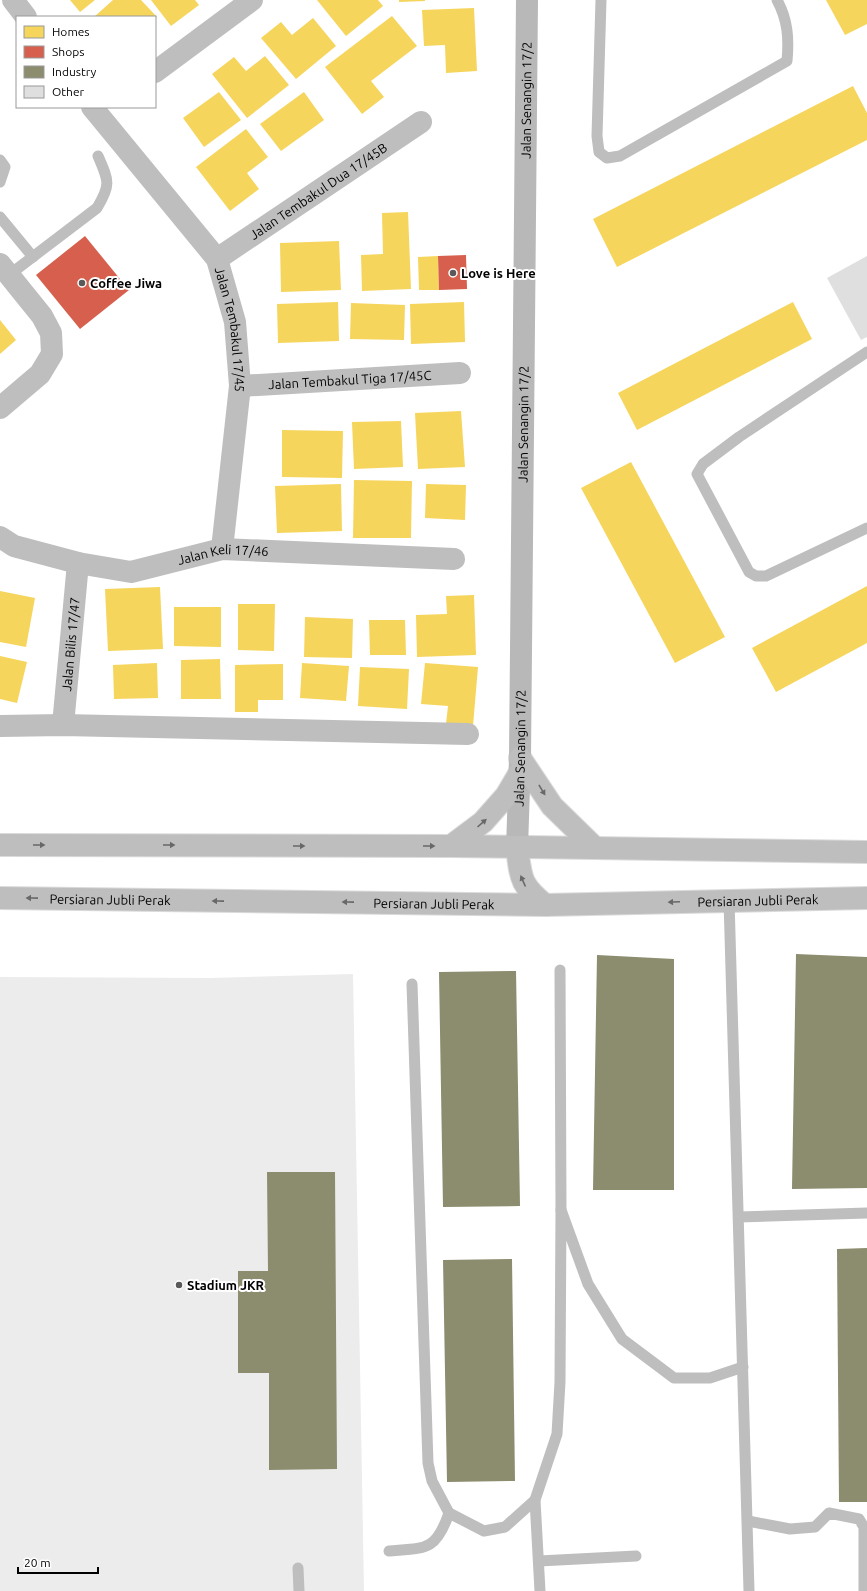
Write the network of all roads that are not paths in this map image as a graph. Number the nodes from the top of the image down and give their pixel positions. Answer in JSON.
{"nodes":[{"id":1,"x":14,"y":0,"type":"edge"},
{"id":2,"x":252,"y":0,"type":"edge"},
{"id":3,"x":527,"y":0,"type":"edge"},
{"id":4,"x":601,"y":0,"type":"edge"},
{"id":5,"x":777,"y":0,"type":"edge"},
{"id":6,"x":25,"y":16,"type":"edge"},
{"id":7,"x":156,"y":71,"type":"edge"},
{"id":8,"x":99,"y":110,"type":"edge"},
{"id":9,"x":421,"y":122,"type":"dead end"},
{"id":10,"x":98,"y":156,"type":"dead end"},
{"id":11,"x":0,"y":160,"type":"edge"},
{"id":12,"x":0,"y":182,"type":"edge"},
{"id":13,"x":0,"y":217,"type":"edge"},
{"id":14,"x":33,"y":257,"type":"junction"},
{"id":15,"x":217,"y":259,"type":"junction"},
{"id":16,"x":5,"y":270,"type":"edge"},
{"id":17,"x":867,"y":352,"type":"edge"},
{"id":18,"x":460,"y":373,"type":"dead end"},
{"id":19,"x":240,"y":386,"type":"junction"},
{"id":20,"x":0,"y":408,"type":"edge"},
{"id":21,"x":867,"y":528,"type":"edge"},
{"id":22,"x":0,"y":537,"type":"edge"},
{"id":23,"x":222,"y":549,"type":"junction"},
{"id":24,"x":454,"y":559,"type":"dead end"},
{"id":25,"x":78,"y":563,"type":"junction"},
{"id":26,"x":63,"y":725,"type":"junction"},
{"id":27,"x":0,"y":726,"type":"edge"},
{"id":28,"x":468,"y":734,"type":"dead end"},
{"id":29,"x":520,"y":766,"type":"junction"},
{"id":30,"x":0,"y":845,"type":"edge"},
{"id":31,"x":451,"y":846,"type":"junction"},
{"id":32,"x":517,"y":848,"type":"junction"},
{"id":33,"x":594,"y":848,"type":"junction"},
{"id":34,"x":867,"y":852,"type":"edge"},
{"id":35,"x":0,"y":898,"type":"edge"},
{"id":36,"x":867,"y":898,"type":"edge"},
{"id":37,"x":729,"y":900,"type":"junction"},
{"id":38,"x":545,"y":905,"type":"junction"},
{"id":39,"x":560,"y":970,"type":"dead end"},
{"id":40,"x":412,"y":984,"type":"dead end"},
{"id":41,"x":561,"y":1210,"type":"junction"},
{"id":42,"x":867,"y":1213,"type":"edge"},
{"id":43,"x":738,"y":1217,"type":"junction"},
{"id":44,"x":743,"y":1367,"type":"junction"},
{"id":45,"x":535,"y":1500,"type":"junction"},
{"id":46,"x":450,"y":1513,"type":"junction"},
{"id":47,"x":748,"y":1521,"type":"junction"},
{"id":48,"x":389,"y":1550,"type":"dead end"},
{"id":49,"x":636,"y":1556,"type":"dead end"},
{"id":50,"x":539,"y":1561,"type":"junction"},
{"id":51,"x":298,"y":1568,"type":"dead end"},
{"id":52,"x":299,"y":1591,"type":"edge"},
{"id":53,"x":540,"y":1591,"type":"edge"},
{"id":54,"x":749,"y":1591,"type":"edge"},
{"id":55,"x":864,"y":1591,"type":"edge"}],
"edges":[{"from":1,"to":6,"type":"street"},
{"from":2,"to":7,"type":"street"},
{"from":3,"to":29,"type":"street","name":"Jalan Senangin 17/2"},
{"from":4,"to":5,"type":"lane"},
{"from":8,"to":15,"type":"street","name":"Jalan Tembakul 17/45"},
{"from":9,"to":15,"type":"street","name":"Jalan Tembakul Dua 17/45B"},
{"from":10,"to":14,"type":"lane"},
{"from":11,"to":12,"type":"lane"},
{"from":13,"to":14,"type":"lane"},
{"from":14,"to":16,"type":"lane"},
{"from":15,"to":19,"type":"street","name":"Jalan Tembakul 17/45"},
{"from":16,"to":20,"type":"street"},
{"from":17,"to":21,"type":"lane"},
{"from":18,"to":19,"type":"street","name":"Jalan Tembakul Tiga 17/45C"},
{"from":19,"to":23,"type":"street","name":"Jalan Tembakul 17/45"},
{"from":22,"to":25,"type":"street","name":"Jalan Keli 17/46"},
{"from":23,"to":24,"type":"street","name":"Jalan Keli 17/46"},
{"from":23,"to":25,"type":"street","name":"Jalan Keli 17/46"},
{"from":25,"to":26,"type":"street","name":"Jalan Bilis 17/47"},
{"from":26,"to":27,"type":"street"},
{"from":26,"to":28,"type":"street"},
{"from":31,"to":29,"type":"street","one_way":true},
{"from":29,"to":32,"type":"street","name":"Jalan Senangin 17/2"},
{"from":29,"to":33,"type":"street","one_way":true},
{"from":30,"to":31,"type":"street","one_way":true},
{"from":31,"to":32,"type":"street"},
{"from":32,"to":33,"type":"street"},
{"from":38,"to":32,"type":"street","one_way":true},
{"from":33,"to":34,"type":"street"},
{"from":38,"to":35,"type":"street","name":"Persiaran Jubli Perak","one_way":true},
{"from":36,"to":37,"type":"street","name":"Persiaran Jubli Perak"},
{"from":37,"to":38,"type":"street","name":"Persiaran Jubli Perak","one_way":true},
{"from":37,"to":43,"type":"lane"},
{"from":39,"to":41,"type":"lane"},
{"from":40,"to":46,"type":"lane"},
{"from":41,"to":44,"type":"lane"},
{"from":41,"to":45,"type":"lane"},
{"from":42,"to":43,"type":"lane"},
{"from":43,"to":44,"type":"lane"},
{"from":44,"to":47,"type":"lane"},
{"from":45,"to":46,"type":"lane"},
{"from":45,"to":50,"type":"lane"},
{"from":46,"to":48,"type":"lane"},
{"from":47,"to":54,"type":"lane"},
{"from":47,"to":55,"type":"lane"},
{"from":49,"to":50,"type":"lane"},
{"from":50,"to":53,"type":"lane"},
{"from":51,"to":52,"type":"lane"}]}
